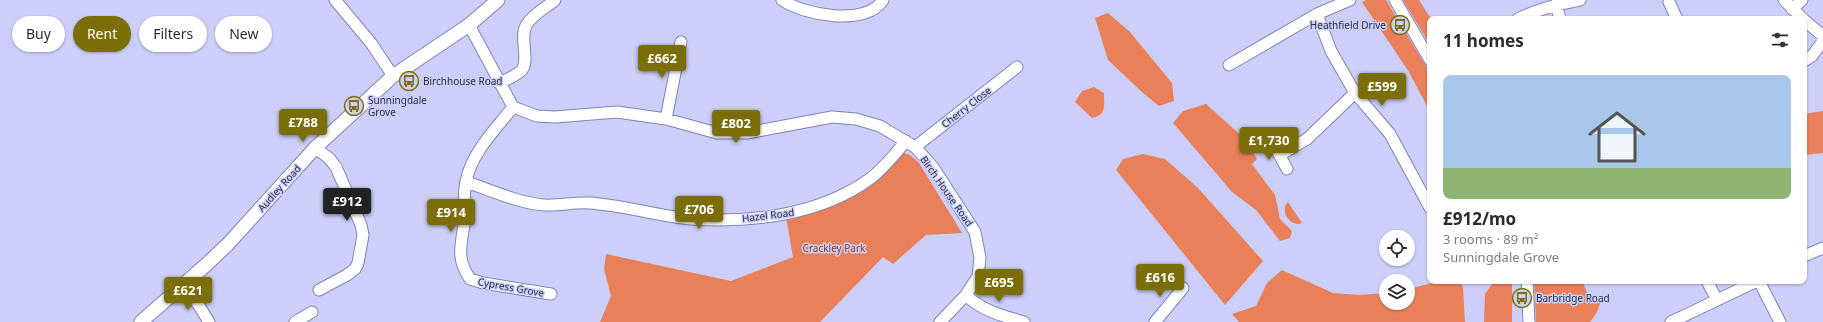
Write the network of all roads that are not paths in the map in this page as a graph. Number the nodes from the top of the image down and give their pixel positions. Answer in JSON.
{"nodes":[{"id":1,"x":335,"y":0,"type":"edge"},
{"id":2,"x":498,"y":0,"type":"edge"},
{"id":3,"x":555,"y":0,"type":"edge"},
{"id":4,"x":782,"y":0,"type":"edge"},
{"id":5,"x":884,"y":0,"type":"edge"},
{"id":6,"x":1350,"y":0,"type":"edge"},
{"id":7,"x":1395,"y":0,"type":"edge"},
{"id":8,"x":1580,"y":0,"type":"edge"},
{"id":9,"x":1784,"y":0,"type":"edge"},
{"id":10,"x":1802,"y":0,"type":"edge"},
{"id":11,"x":1669,"y":2,"type":"dead end"},
{"id":12,"x":1556,"y":4,"type":"junction"},
{"id":13,"x":1792,"y":10,"type":"junction"},
{"id":14,"x":1316,"y":14,"type":"junction"},
{"id":15,"x":1524,"y":16,"type":"edge"},
{"id":16,"x":1559,"y":16,"type":"edge"},
{"id":17,"x":1676,"y":16,"type":"edge"},
{"id":18,"x":1799,"y":16,"type":"edge"},
{"id":19,"x":1807,"y":23,"type":"edge"},
{"id":20,"x":469,"y":25,"type":"junction"},
{"id":21,"x":1823,"y":36,"type":"edge"},
{"id":22,"x":1823,"y":41,"type":"edge"},
{"id":23,"x":681,"y":42,"type":"dead end"},
{"id":24,"x":1427,"y":55,"type":"edge"},
{"id":25,"x":1807,"y":59,"type":"edge"},
{"id":26,"x":1229,"y":65,"type":"dead end"},
{"id":27,"x":1017,"y":67,"type":"dead end"},
{"id":28,"x":393,"y":76,"type":"junction"},
{"id":29,"x":499,"y":83,"type":"junction"},
{"id":30,"x":1355,"y":93,"type":"junction"},
{"id":31,"x":513,"y":107,"type":"junction"},
{"id":32,"x":666,"y":119,"type":"junction"},
{"id":33,"x":1272,"y":142,"type":"dead end"},
{"id":34,"x":910,"y":144,"type":"junction"},
{"id":35,"x":315,"y":148,"type":"junction"},
{"id":36,"x":1280,"y":155,"type":"junction"},
{"id":37,"x":1287,"y":169,"type":"dead end"},
{"id":38,"x":466,"y":182,"type":"junction"},
{"id":39,"x":1427,"y":202,"type":"edge"},
{"id":40,"x":1823,"y":248,"type":"edge"},
{"id":41,"x":1807,"y":255,"type":"edge"},
{"id":42,"x":1527,"y":284,"type":"edge"},
{"id":43,"x":1709,"y":284,"type":"edge"},
{"id":44,"x":1752,"y":284,"type":"edge"},
{"id":45,"x":1760,"y":284,"type":"edge"},
{"id":46,"x":181,"y":287,"type":"junction"},
{"id":47,"x":1183,"y":288,"type":"dead end"},
{"id":48,"x":319,"y":290,"type":"dead end"},
{"id":49,"x":551,"y":294,"type":"dead end"},
{"id":50,"x":966,"y":295,"type":"junction"},
{"id":51,"x":1717,"y":300,"type":"junction"},
{"id":52,"x":312,"y":312,"type":"dead end"},
{"id":53,"x":141,"y":322,"type":"edge"},
{"id":54,"x":210,"y":322,"type":"edge"},
{"id":55,"x":295,"y":322,"type":"edge"},
{"id":56,"x":940,"y":322,"type":"edge"},
{"id":57,"x":1024,"y":322,"type":"edge"},
{"id":58,"x":1155,"y":322,"type":"edge"},
{"id":59,"x":1529,"y":322,"type":"edge"},
{"id":60,"x":1671,"y":322,"type":"edge"},
{"id":61,"x":1780,"y":322,"type":"edge"}],
"edges":[{"from":1,"to":28,"type":"street"},
{"from":2,"to":20,"type":"main road","name":"Audley Road"},
{"from":3,"to":29,"type":"street"},
{"from":4,"to":5,"type":"street"},
{"from":6,"to":14,"type":"street"},
{"from":7,"to":24,"type":"street"},
{"from":8,"to":12,"type":"street"},
{"from":9,"to":13,"type":"street"},
{"from":10,"to":13,"type":"street"},
{"from":11,"to":17,"type":"street"},
{"from":12,"to":15,"type":"street"},
{"from":12,"to":16,"type":"street"},
{"from":13,"to":18,"type":"street"},
{"from":14,"to":26,"type":"street"},
{"from":14,"to":30,"type":"street"},
{"from":19,"to":21,"type":"street"},
{"from":20,"to":28,"type":"main road","name":"Audley Road"},
{"from":20,"to":29,"type":"street"},
{"from":22,"to":25,"type":"street"},
{"from":23,"to":32,"type":"street"},
{"from":27,"to":34,"type":"street","name":"Cherry Close"},
{"from":28,"to":35,"type":"main road","name":"Audley Road"},
{"from":29,"to":31,"type":"street"},
{"from":30,"to":36,"type":"street"},
{"from":30,"to":39,"type":"street"},
{"from":31,"to":32,"type":"street","name":"Birch House Road"},
{"from":31,"to":38,"type":"street","name":"Cypress Grove"},
{"from":32,"to":34,"type":"street","name":"Birch House Road"},
{"from":33,"to":36,"type":"street"},
{"from":34,"to":38,"type":"street","name":"Hazel Road"},
{"from":34,"to":50,"type":"street","name":"Birch House Road"},
{"from":35,"to":46,"type":"main road","name":"Audley Road"},
{"from":35,"to":48,"type":"street"},
{"from":36,"to":37,"type":"street"},
{"from":38,"to":49,"type":"street","name":"Cypress Grove"},
{"from":40,"to":41,"type":"street"},
{"from":42,"to":59,"type":"street"},
{"from":43,"to":51,"type":"street"},
{"from":44,"to":51,"type":"street"},
{"from":45,"to":61,"type":"street"},
{"from":46,"to":53,"type":"main road","name":"Audley Road"},
{"from":46,"to":54,"type":"street"},
{"from":47,"to":58,"type":"street"},
{"from":50,"to":56,"type":"street","name":"Birch House Road"},
{"from":50,"to":57,"type":"street"},
{"from":51,"to":60,"type":"street"},
{"from":52,"to":55,"type":"street"}]}
